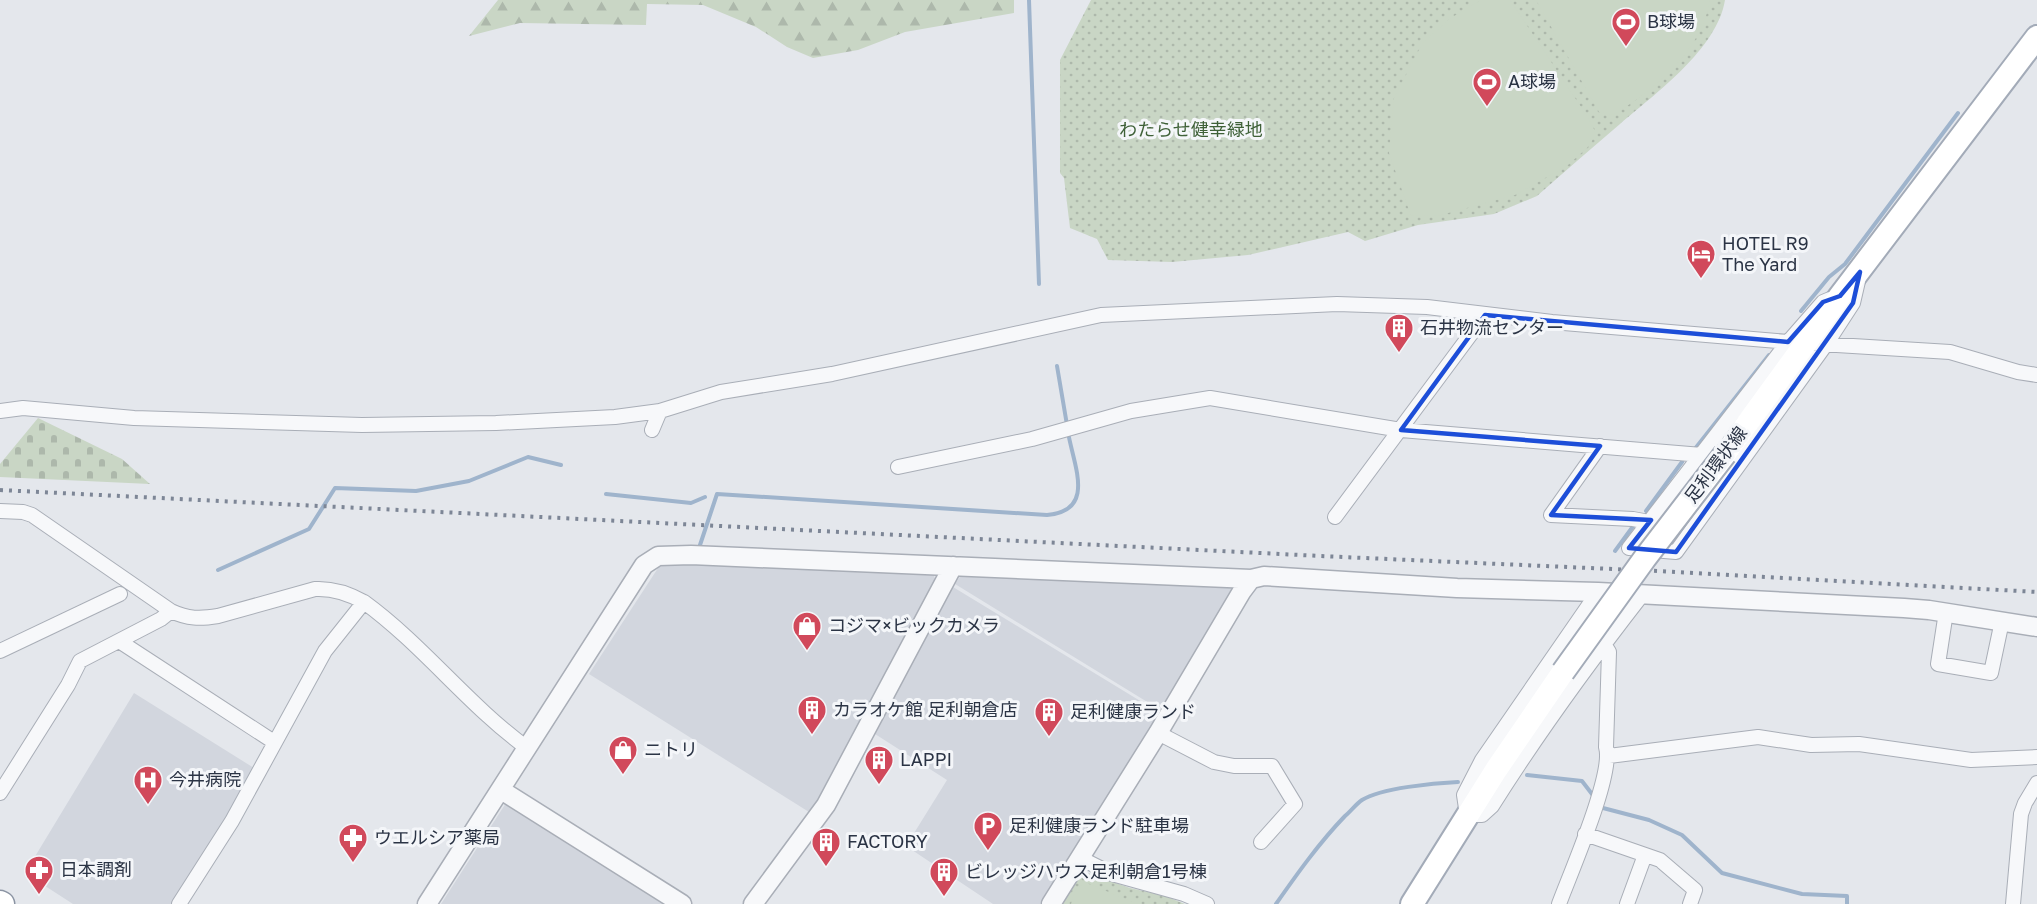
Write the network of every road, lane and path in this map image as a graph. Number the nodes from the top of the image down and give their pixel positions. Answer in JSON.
{"nodes":[{"id":1,"x":2037,"y":37,"type":"edge"},
{"id":2,"x":1860,"y":272,"type":"junction"},
{"id":3,"x":1485,"y":315,"type":"junction"},
{"id":4,"x":1807,"y":342,"type":"junction"},
{"id":5,"x":2037,"y":375,"type":"edge"},
{"id":6,"x":0,"y":411,"type":"edge"},
{"id":7,"x":660,"y":411,"type":"junction"},
{"id":8,"x":652,"y":430,"type":"dead end"},
{"id":9,"x":1401,"y":430,"type":"junction"},
{"id":10,"x":1600,"y":446,"type":"junction"},
{"id":11,"x":1702,"y":455,"type":"junction"},
{"id":12,"x":898,"y":467,"type":"dead end"},
{"id":13,"x":0,"y":511,"type":"edge"},
{"id":14,"x":1335,"y":517,"type":"dead end"},
{"id":15,"x":1649,"y":522,"type":"junction"},
{"id":16,"x":953,"y":566,"type":"junction"},
{"id":17,"x":1251,"y":579,"type":"junction"},
{"id":18,"x":1598,"y":592,"type":"junction"},
{"id":19,"x":120,"y":594,"type":"dead end"},
{"id":20,"x":1642,"y":596,"type":"junction"},
{"id":21,"x":364,"y":602,"type":"junction"},
{"id":22,"x":171,"y":611,"type":"junction"},
{"id":23,"x":1946,"y":612,"type":"junction"},
{"id":24,"x":2002,"y":621,"type":"junction"},
{"id":25,"x":2037,"y":627,"type":"edge"},
{"id":26,"x":118,"y":641,"type":"junction"},
{"id":27,"x":1604,"y":644,"type":"junction"},
{"id":28,"x":0,"y":651,"type":"edge"},
{"id":29,"x":1158,"y":733,"type":"junction"},
{"id":30,"x":274,"y":742,"type":"junction"},
{"id":31,"x":528,"y":748,"type":"junction"},
{"id":32,"x":1609,"y":756,"type":"junction"},
{"id":33,"x":2037,"y":757,"type":"edge"},
{"id":34,"x":5,"y":775,"type":"edge"},
{"id":35,"x":2037,"y":783,"type":"edge"},
{"id":36,"x":501,"y":790,"type":"junction"},
{"id":37,"x":0,"y":793,"type":"edge"},
{"id":38,"x":1467,"y":815,"type":"junction"},
{"id":39,"x":1585,"y":834,"type":"junction"},
{"id":40,"x":1261,"y":842,"type":"dead end"},
{"id":41,"x":1645,"y":855,"type":"junction"},
{"id":42,"x":1080,"y":858,"type":"junction"},
{"id":43,"x":179,"y":904,"type":"edge"},
{"id":44,"x":427,"y":904,"type":"edge"},
{"id":45,"x":682,"y":904,"type":"edge"},
{"id":46,"x":753,"y":904,"type":"edge"},
{"id":47,"x":1051,"y":904,"type":"edge"},
{"id":48,"x":1207,"y":904,"type":"edge"},
{"id":49,"x":1412,"y":904,"type":"edge"},
{"id":50,"x":1559,"y":904,"type":"edge"},
{"id":51,"x":1627,"y":904,"type":"edge"},
{"id":52,"x":1690,"y":904,"type":"edge"},
{"id":53,"x":2013,"y":904,"type":"edge"}],
"edges":[{"from":1,"to":2,"type":"main road","name":"足利環状線"},
{"from":2,"to":4,"type":"main road","name":"足利環状線"},
{"from":2,"to":4,"type":"street"},
{"from":3,"to":4,"type":"street"},
{"from":3,"to":7,"type":"street"},
{"from":3,"to":9,"type":"street"},
{"from":4,"to":5,"type":"street"},
{"from":4,"to":11,"type":"street"},
{"from":4,"to":15,"type":"street"},
{"from":4,"to":38,"type":"main road","name":"足利環状線","bridge":true},
{"from":6,"to":7,"type":"street"},
{"from":7,"to":8,"type":"street"},
{"from":9,"to":10,"type":"street"},
{"from":9,"to":12,"type":"street"},
{"from":9,"to":14,"type":"street"},
{"from":10,"to":11,"type":"street"},
{"from":10,"to":15,"type":"street"},
{"from":11,"to":15,"type":"street"},
{"from":13,"to":22,"type":"street"},
{"from":16,"to":17,"type":"street"},
{"from":16,"to":31,"type":"street"},
{"from":16,"to":46,"type":"street"},
{"from":17,"to":18,"type":"street"},
{"from":17,"to":29,"type":"street"},
{"from":18,"to":20,"type":"street"},
{"from":18,"to":38,"type":"street"},
{"from":19,"to":28,"type":"street"},
{"from":20,"to":23,"type":"street"},
{"from":20,"to":27,"type":"street"},
{"from":21,"to":22,"type":"street"},
{"from":21,"to":30,"type":"street"},
{"from":21,"to":31,"type":"street"},
{"from":22,"to":26,"type":"street"},
{"from":23,"to":24,"type":"street"},
{"from":23,"to":24,"type":"street"},
{"from":24,"to":25,"type":"street"},
{"from":26,"to":30,"type":"street"},
{"from":26,"to":34,"type":"street"},
{"from":27,"to":32,"type":"street"},
{"from":27,"to":38,"type":"street"},
{"from":29,"to":40,"type":"street"},
{"from":29,"to":42,"type":"street"},
{"from":30,"to":43,"type":"street"},
{"from":31,"to":36,"type":"street"},
{"from":32,"to":33,"type":"street"},
{"from":32,"to":39,"type":"street"},
{"from":34,"to":37,"type":"street"},
{"from":35,"to":53,"type":"street"},
{"from":36,"to":44,"type":"street"},
{"from":36,"to":45,"type":"street"},
{"from":38,"to":49,"type":"main road","name":"足利環状線"},
{"from":39,"to":41,"type":"street"},
{"from":39,"to":50,"type":"street"},
{"from":41,"to":51,"type":"street"},
{"from":41,"to":52,"type":"street"},
{"from":42,"to":47,"type":"street"},
{"from":42,"to":48,"type":"street"}]}
